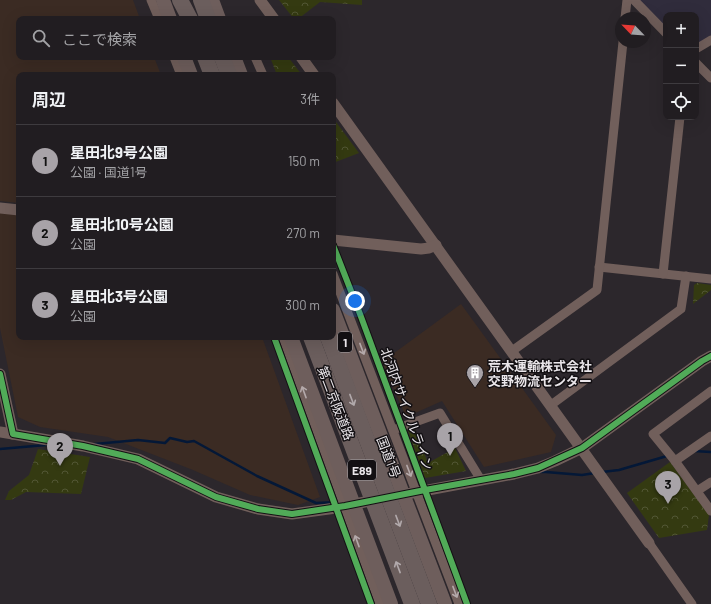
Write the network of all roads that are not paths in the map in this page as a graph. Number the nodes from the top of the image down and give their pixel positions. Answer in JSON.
{"nodes":[{"id":1,"x":151,"y":0,"type":"edge"},
{"id":2,"x":182,"y":0,"type":"edge"},
{"id":3,"x":202,"y":0,"type":"edge"},
{"id":4,"x":260,"y":0,"type":"edge"},
{"id":5,"x":627,"y":0,"type":"edge"},
{"id":6,"x":634,"y":0,"type":"edge"},
{"id":7,"x":626,"y":12,"type":"edge"},
{"id":8,"x":165,"y":14,"type":"edge"},
{"id":9,"x":215,"y":14,"type":"edge"},
{"id":10,"x":189,"y":16,"type":"edge"},
{"id":11,"x":272,"y":16,"type":"edge"},
{"id":12,"x":663,"y":30,"type":"edge"},
{"id":13,"x":711,"y":40,"type":"edge"},
{"id":14,"x":622,"y":48,"type":"edge"},
{"id":15,"x":698,"y":48,"type":"edge"},
{"id":16,"x":175,"y":60,"type":"edge"},
{"id":17,"x":185,"y":60,"type":"edge"},
{"id":18,"x":206,"y":60,"type":"edge"},
{"id":19,"x":223,"y":60,"type":"edge"},
{"id":20,"x":235,"y":60,"type":"edge"},
{"id":21,"x":256,"y":60,"type":"edge"},
{"id":22,"x":303,"y":60,"type":"edge"},
{"id":23,"x":699,"y":66,"type":"edge"},
{"id":24,"x":180,"y":72,"type":"edge"},
{"id":25,"x":190,"y":72,"type":"edge"},
{"id":26,"x":211,"y":72,"type":"edge"},
{"id":27,"x":228,"y":72,"type":"edge"},
{"id":28,"x":240,"y":72,"type":"edge"},
{"id":29,"x":262,"y":72,"type":"edge"},
{"id":30,"x":312,"y":72,"type":"edge"},
{"id":31,"x":711,"y":78,"type":"edge"},
{"id":32,"x":336,"y":107,"type":"edge"},
{"id":33,"x":680,"y":120,"type":"edge"},
{"id":34,"x":0,"y":208,"type":"edge"},
{"id":35,"x":16,"y":210,"type":"edge"},
{"id":36,"x":336,"y":240,"type":"edge"},
{"id":37,"x":436,"y":245,"type":"junction"},
{"id":38,"x":599,"y":267,"type":"junction"},
{"id":39,"x":663,"y":274,"type":"junction"},
{"id":40,"x":686,"y":276,"type":"junction"},
{"id":41,"x":711,"y":279,"type":"edge"},
{"id":42,"x":336,"y":282,"type":"edge"},
{"id":43,"x":336,"y":318,"type":"edge"},
{"id":44,"x":284,"y":340,"type":"edge"},
{"id":45,"x":292,"y":340,"type":"edge"},
{"id":46,"x":312,"y":340,"type":"edge"},
{"id":47,"x":329,"y":340,"type":"edge"},
{"id":48,"x":512,"y":351,"type":"junction"},
{"id":49,"x":711,"y":356,"type":"edge"},
{"id":50,"x":0,"y":374,"type":"edge"},
{"id":51,"x":711,"y":391,"type":"edge"},
{"id":52,"x":551,"y":405,"type":"junction"},
{"id":53,"x":387,"y":412,"type":"junction"},
{"id":54,"x":378,"y":428,"type":"junction"},
{"id":55,"x":393,"y":430,"type":"junction"},
{"id":56,"x":0,"y":432,"type":"edge"},
{"id":57,"x":13,"y":434,"type":"junction"},
{"id":58,"x":711,"y":436,"type":"edge"},
{"id":59,"x":582,"y":448,"type":"junction"},
{"id":60,"x":675,"y":461,"type":"junction"},
{"id":61,"x":481,"y":480,"type":"junction"},
{"id":62,"x":711,"y":482,"type":"edge"},
{"id":63,"x":697,"y":491,"type":"junction"},
{"id":64,"x":417,"y":492,"type":"junction"},
{"id":65,"x":345,"y":506,"type":"junction"},
{"id":66,"x":711,"y":511,"type":"edge"},
{"id":67,"x":649,"y":543,"type":"joint"},
{"id":68,"x":431,"y":566,"type":"junction"},
{"id":69,"x":380,"y":604,"type":"edge"},
{"id":70,"x":392,"y":604,"type":"edge"},
{"id":71,"x":412,"y":604,"type":"edge"},
{"id":72,"x":429,"y":604,"type":"edge"},
{"id":73,"x":446,"y":604,"type":"edge"},
{"id":74,"x":449,"y":604,"type":"edge"},
{"id":75,"x":459,"y":604,"type":"edge"},
{"id":76,"x":692,"y":604,"type":"edge"}],
"edges":[{"from":1,"to":8,"type":"street"},
{"from":2,"to":10,"type":"highway"},
{"from":3,"to":9,"type":"highway"},
{"from":4,"to":11,"type":"street"},
{"from":5,"to":7,"type":"street"},
{"from":6,"to":12,"type":"street"},
{"from":13,"to":15,"type":"street"},
{"from":14,"to":38,"type":"street"},
{"from":16,"to":24,"type":"street"},
{"from":17,"to":25,"type":"highway"},
{"from":18,"to":26,"type":"highway"},
{"from":19,"to":27,"type":"highway"},
{"from":20,"to":28,"type":"highway"},
{"from":21,"to":29,"type":"street"},
{"from":22,"to":30,"type":"street"},
{"from":23,"to":31,"type":"street"},
{"from":32,"to":37,"type":"street"},
{"from":33,"to":39,"type":"street"},
{"from":34,"to":35,"type":"street"},
{"from":36,"to":37,"type":"street"},
{"from":37,"to":48,"type":"street"},
{"from":38,"to":39,"type":"street"},
{"from":38,"to":48,"type":"street"},
{"from":39,"to":40,"type":"street"},
{"from":40,"to":41,"type":"street"},
{"from":40,"to":52,"type":"street"},
{"from":42,"to":53,"type":"street","one_way":true},
{"from":43,"to":54,"type":"highway","name":"国道1号","number":"1","bridge":true},
{"from":65,"to":44,"type":"street","one_way":true},
{"from":45,"to":70,"type":"highway","bridge":true},
{"from":71,"to":46,"type":"highway","name":"第二京阪道路","number":"E89","one_way":true,"bridge":true},
{"from":47,"to":72,"type":"highway","name":"第二京阪道路","number":"E89","one_way":true,"bridge":true},
{"from":48,"to":52,"type":"street"},
{"from":49,"to":59,"type":"street"},
{"from":50,"to":57,"type":"street"},
{"from":51,"to":60,"type":"street"},
{"from":52,"to":59,"type":"street"},
{"from":53,"to":54,"type":"street"},
{"from":53,"to":55,"type":"street"},
{"from":54,"to":68,"type":"highway","name":"国道1号","number":"1","bridge":true},
{"from":55,"to":61,"type":"street"},
{"from":55,"to":64,"type":"street","one_way":true},
{"from":56,"to":57,"type":"street"},
{"from":57,"to":65,"type":"street"},
{"from":58,"to":60,"type":"street"},
{"from":59,"to":61,"type":"street"},
{"from":59,"to":67,"type":"street"},
{"from":60,"to":63,"type":"street"},
{"from":61,"to":64,"type":"street"},
{"from":62,"to":63,"type":"street"},
{"from":63,"to":66,"type":"street"},
{"from":64,"to":65,"type":"street"},
{"from":64,"to":75,"type":"street","one_way":true},
{"from":69,"to":65,"type":"street","one_way":true},
{"from":67,"to":76,"type":"street"},
{"from":68,"to":73,"type":"highway","name":"国道1号","number":"1","bridge":true},
{"from":68,"to":74,"type":"street"}]}
